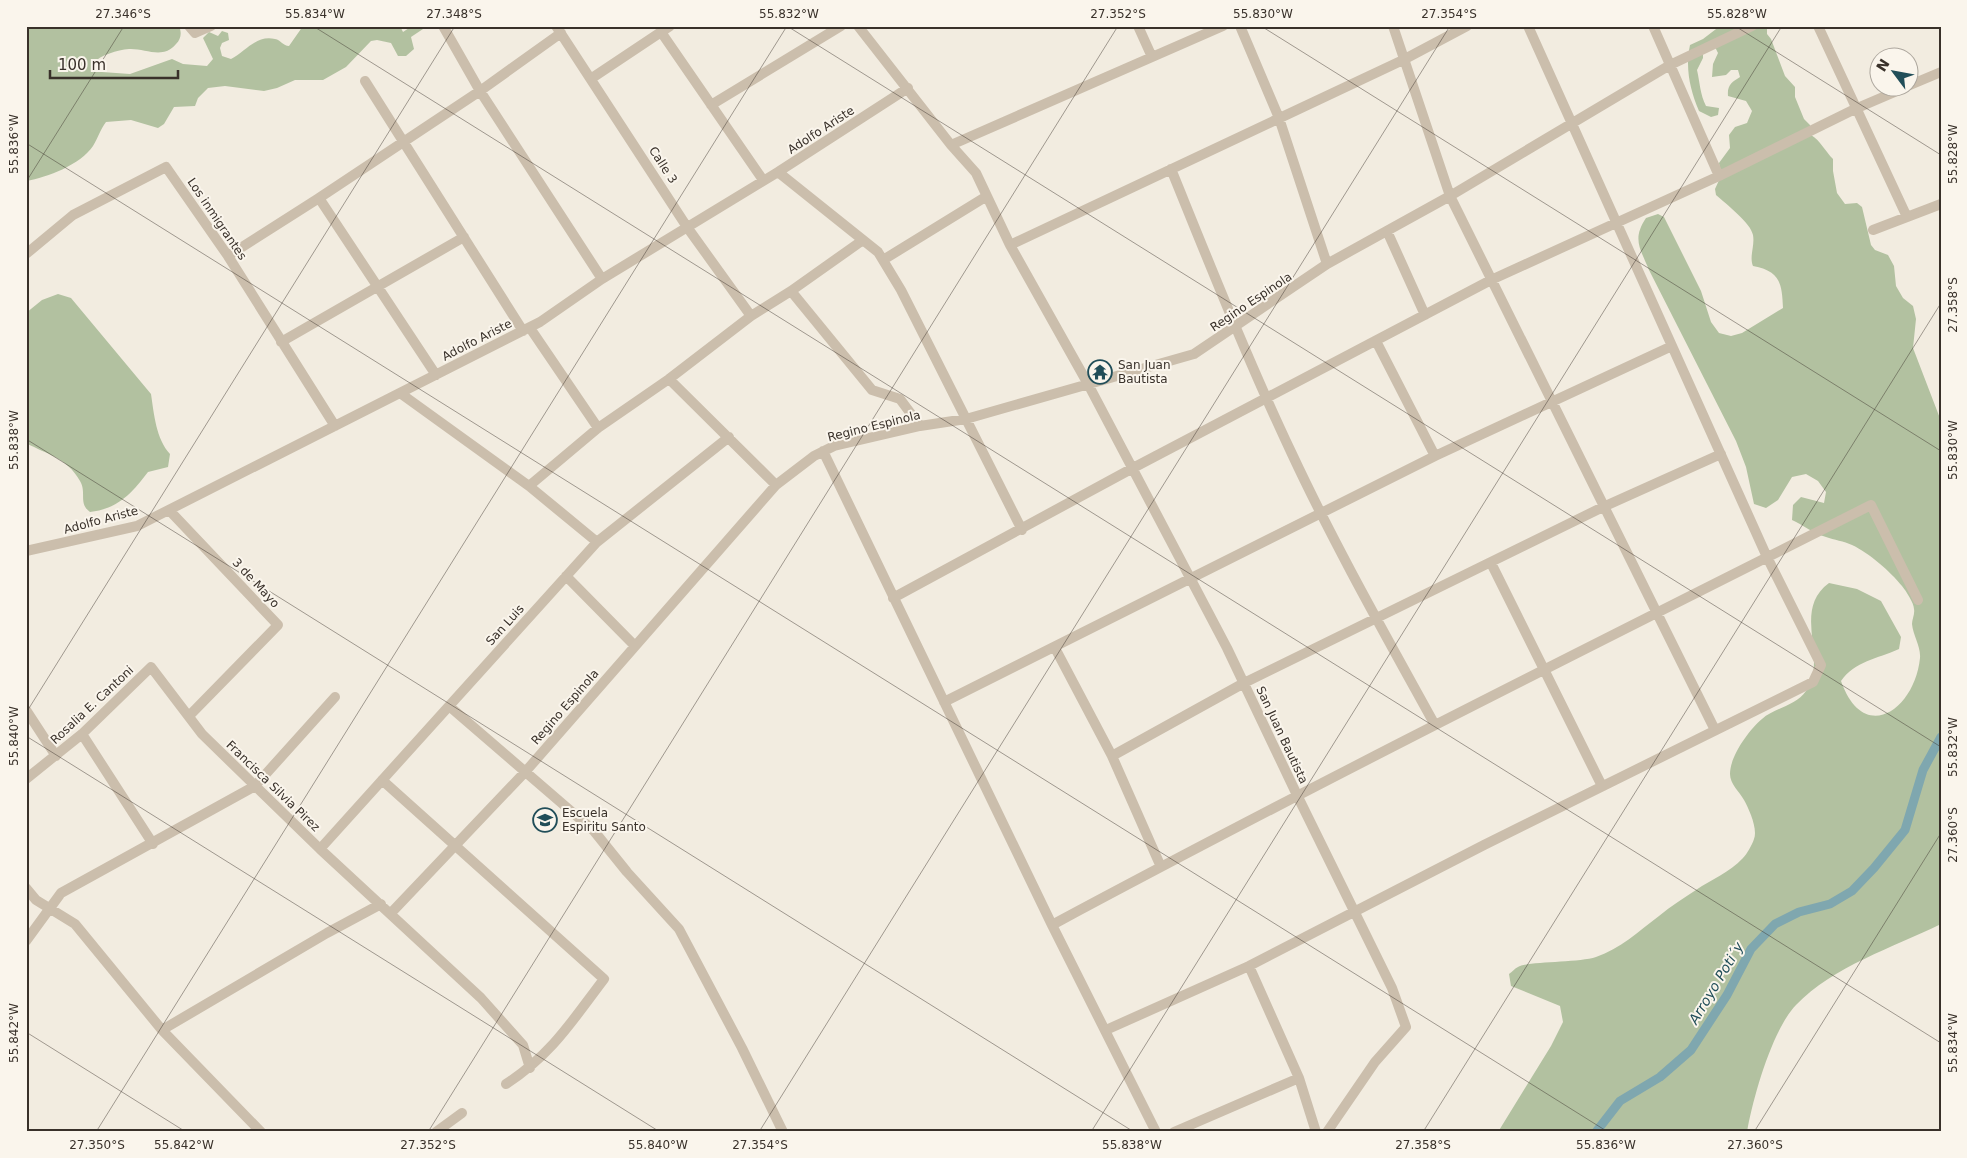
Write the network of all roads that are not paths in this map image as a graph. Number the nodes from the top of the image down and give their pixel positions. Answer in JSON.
{"nodes":[{"id":1,"x":188,"y":26,"type":"edge"},
{"id":2,"x":211,"y":26,"type":"edge"},
{"id":3,"x":443,"y":26,"type":"edge"},
{"id":4,"x":841,"y":26,"type":"edge"},
{"id":5,"x":858,"y":26,"type":"edge"},
{"id":6,"x":1138,"y":26,"type":"edge"},
{"id":7,"x":1223,"y":26,"type":"edge"},
{"id":8,"x":1240,"y":26,"type":"edge"},
{"id":9,"x":1393,"y":26,"type":"edge"},
{"id":10,"x":1468,"y":26,"type":"edge"},
{"id":11,"x":1528,"y":26,"type":"edge"},
{"id":12,"x":1653,"y":26,"type":"edge"},
{"id":13,"x":1752,"y":26,"type":"edge"},
{"id":14,"x":1818,"y":26,"type":"edge"},
{"id":15,"x":666,"y":29,"type":"edge"},
{"id":16,"x":559,"y":30,"type":"edge"},
{"id":17,"x":1152,"y":57,"type":"junction"},
{"id":18,"x":1403,"y":60,"type":"junction"},
{"id":19,"x":1670,"y":66,"type":"junction"},
{"id":20,"x":1941,"y":72,"type":"edge"},
{"id":21,"x":592,"y":78,"type":"junction"},
{"id":22,"x":365,"y":81,"type":"dead end"},
{"id":23,"x":1920,"y":81,"type":"edge"},
{"id":24,"x":908,"y":88,"type":"junction"},
{"id":25,"x":480,"y":91,"type":"junction"},
{"id":26,"x":1881,"y":98,"type":"edge"},
{"id":27,"x":711,"y":105,"type":"junction"},
{"id":28,"x":1855,"y":109,"type":"junction"},
{"id":29,"x":1279,"y":118,"type":"junction"},
{"id":30,"x":1572,"y":124,"type":"junction"},
{"id":31,"x":403,"y":143,"type":"junction"},
{"id":32,"x":951,"y":145,"type":"junction"},
{"id":33,"x":1171,"y":169,"type":"junction"},
{"id":34,"x":778,"y":172,"type":"junction"},
{"id":35,"x":1719,"y":176,"type":"junction"},
{"id":36,"x":763,"y":180,"type":"junction"},
{"id":37,"x":987,"y":196,"type":"junction"},
{"id":38,"x":1450,"y":196,"type":"junction"},
{"id":39,"x":319,"y":198,"type":"junction"},
{"id":40,"x":1941,"y":204,"type":"edge"},
{"id":41,"x":1907,"y":217,"type":"junction"},
{"id":42,"x":1616,"y":221,"type":"junction"},
{"id":43,"x":687,"y":227,"type":"junction"},
{"id":44,"x":1873,"y":230,"type":"dead end"},
{"id":45,"x":1387,"y":231,"type":"junction"},
{"id":46,"x":464,"y":237,"type":"junction"},
{"id":47,"x":863,"y":240,"type":"junction"},
{"id":48,"x":1010,"y":245,"type":"junction"},
{"id":49,"x":26,"y":254,"type":"edge"},
{"id":50,"x":228,"y":256,"type":"junction"},
{"id":51,"x":883,"y":260,"type":"junction"},
{"id":52,"x":1328,"y":264,"type":"junction"},
{"id":53,"x":602,"y":279,"type":"junction"},
{"id":54,"x":1491,"y":280,"type":"junction"},
{"id":55,"x":376,"y":286,"type":"junction"},
{"id":56,"x":791,"y":292,"type":"junction"},
{"id":57,"x":1425,"y":315,"type":"junction"},
{"id":58,"x":752,"y":316,"type":"junction"},
{"id":59,"x":1236,"y":328,"type":"junction"},
{"id":60,"x":526,"y":329,"type":"junction"},
{"id":61,"x":1376,"y":341,"type":"junction"},
{"id":62,"x":281,"y":342,"type":"junction"},
{"id":63,"x":1672,"y":346,"type":"junction"},
{"id":64,"x":436,"y":375,"type":"junction"},
{"id":65,"x":669,"y":380,"type":"junction"},
{"id":66,"x":1088,"y":384,"type":"junction"},
{"id":67,"x":400,"y":393,"type":"junction"},
{"id":68,"x":1267,"y":399,"type":"junction"},
{"id":69,"x":1551,"y":402,"type":"junction"},
{"id":70,"x":966,"y":419,"type":"junction"},
{"id":71,"x":335,"y":426,"type":"junction"},
{"id":72,"x":920,"y":426,"type":"junction"},
{"id":73,"x":598,"y":428,"type":"junction"},
{"id":74,"x":729,"y":437,"type":"junction"},
{"id":75,"x":823,"y":451,"type":"junction"},
{"id":76,"x":1721,"y":454,"type":"junction"},
{"id":77,"x":1435,"y":456,"type":"junction"},
{"id":78,"x":1132,"y":468,"type":"junction"},
{"id":79,"x":776,"y":485,"type":"junction"},
{"id":80,"x":529,"y":486,"type":"junction"},
{"id":81,"x":1603,"y":507,"type":"junction"},
{"id":82,"x":169,"y":510,"type":"junction"},
{"id":83,"x":1322,"y":513,"type":"junction"},
{"id":84,"x":1022,"y":530,"type":"junction"},
{"id":85,"x":597,"y":542,"type":"junction"},
{"id":86,"x":26,"y":551,"type":"edge"},
{"id":87,"x":1767,"y":558,"type":"junction"},
{"id":88,"x":1491,"y":563,"type":"junction"},
{"id":89,"x":566,"y":576,"type":"junction"},
{"id":90,"x":1191,"y":578,"type":"junction"},
{"id":91,"x":893,"y":598,"type":"junction"},
{"id":92,"x":1918,"y":600,"type":"dead end"},
{"id":93,"x":1655,"y":612,"type":"junction"},
{"id":94,"x":1376,"y":619,"type":"junction"},
{"id":95,"x":635,"y":646,"type":"junction"},
{"id":96,"x":1055,"y":648,"type":"junction"},
{"id":97,"x":151,"y":667,"type":"joint"},
{"id":98,"x":1543,"y":669,"type":"junction"},
{"id":99,"x":1244,"y":683,"type":"junction"},
{"id":100,"x":335,"y":696,"type":"dead end"},
{"id":101,"x":944,"y":702,"type":"junction"},
{"id":102,"x":449,"y":706,"type":"junction"},
{"id":103,"x":26,"y":710,"type":"edge"},
{"id":104,"x":189,"y":716,"type":"junction"},
{"id":105,"x":1435,"y":724,"type":"junction"},
{"id":106,"x":1716,"y":730,"type":"junction"},
{"id":107,"x":82,"y":734,"type":"junction"},
{"id":108,"x":56,"y":756,"type":"junction"},
{"id":109,"x":1112,"y":756,"type":"junction"},
{"id":110,"x":526,"y":771,"type":"junction"},
{"id":111,"x":26,"y":780,"type":"edge"},
{"id":112,"x":382,"y":780,"type":"junction"},
{"id":113,"x":255,"y":786,"type":"junction"},
{"id":114,"x":1602,"y":786,"type":"junction"},
{"id":115,"x":1297,"y":795,"type":"junction"},
{"id":116,"x":153,"y":844,"type":"junction"},
{"id":117,"x":454,"y":846,"type":"junction"},
{"id":118,"x":320,"y":849,"type":"junction"},
{"id":119,"x":1161,"y":866,"type":"junction"},
{"id":120,"x":26,"y":888,"type":"edge"},
{"id":121,"x":381,"y":904,"type":"junction"},
{"id":122,"x":50,"y":908,"type":"junction"},
{"id":123,"x":390,"y":913,"type":"junction"},
{"id":124,"x":1354,"y":913,"type":"junction"},
{"id":125,"x":1052,"y":925,"type":"junction"},
{"id":126,"x":26,"y":941,"type":"edge"},
{"id":127,"x":1249,"y":966,"type":"junction"},
{"id":128,"x":162,"y":1030,"type":"junction"},
{"id":129,"x":1106,"y":1030,"type":"junction"},
{"id":130,"x":530,"y":1068,"type":"junction"},
{"id":131,"x":1299,"y":1078,"type":"junction"},
{"id":132,"x":506,"y":1084,"type":"dead end"},
{"id":133,"x":462,"y":1113,"type":"dead end"},
{"id":134,"x":261,"y":1132,"type":"edge"},
{"id":135,"x":436,"y":1132,"type":"edge"},
{"id":136,"x":783,"y":1132,"type":"edge"},
{"id":137,"x":1156,"y":1132,"type":"edge"},
{"id":138,"x":1174,"y":1132,"type":"edge"},
{"id":139,"x":1316,"y":1132,"type":"edge"},
{"id":140,"x":1327,"y":1132,"type":"edge"}],
"edges":[{"from":1,"to":2,"type":"street"},
{"from":3,"to":25,"type":"street"},
{"from":4,"to":27,"type":"street"},
{"from":5,"to":24,"type":"street","name":"San Juan Bautista"},
{"from":6,"to":17,"type":"street"},
{"from":7,"to":17,"type":"street"},
{"from":8,"to":29,"type":"street"},
{"from":9,"to":18,"type":"street"},
{"from":10,"to":18,"type":"street"},
{"from":11,"to":30,"type":"street"},
{"from":12,"to":19,"type":"street"},
{"from":13,"to":19,"type":"street","name":"Regino Espinola"},
{"from":14,"to":28,"type":"street"},
{"from":15,"to":21,"type":"street"},
{"from":15,"to":27,"type":"street"},
{"from":16,"to":21,"type":"street","name":"Calle 3"},
{"from":16,"to":25,"type":"street"},
{"from":17,"to":32,"type":"street"},
{"from":18,"to":29,"type":"street"},
{"from":18,"to":38,"type":"street"},
{"from":19,"to":30,"type":"street","name":"Regino Espinola"},
{"from":19,"to":35,"type":"street"},
{"from":20,"to":23,"type":"street"},
{"from":21,"to":43,"type":"street","name":"Calle 3"},
{"from":22,"to":31,"type":"street"},
{"from":24,"to":32,"type":"street","name":"San Juan Bautista"},
{"from":24,"to":34,"type":"street","name":"Adolfo Ariste"},
{"from":25,"to":31,"type":"street"},
{"from":25,"to":53,"type":"street"},
{"from":26,"to":28,"type":"street"},
{"from":27,"to":36,"type":"street"},
{"from":28,"to":35,"type":"street"},
{"from":28,"to":41,"type":"street"},
{"from":29,"to":33,"type":"street"},
{"from":29,"to":52,"type":"street"},
{"from":30,"to":38,"type":"street","name":"Regino Espinola"},
{"from":30,"to":42,"type":"street"},
{"from":31,"to":39,"type":"street"},
{"from":31,"to":46,"type":"street"},
{"from":32,"to":37,"type":"street","name":"San Juan Bautista"},
{"from":33,"to":48,"type":"street"},
{"from":33,"to":59,"type":"street"},
{"from":34,"to":36,"type":"street","name":"Adolfo Ariste"},
{"from":34,"to":47,"type":"street"},
{"from":35,"to":42,"type":"street"},
{"from":36,"to":43,"type":"street","name":"Adolfo Ariste"},
{"from":37,"to":48,"type":"street","name":"San Juan Bautista"},
{"from":37,"to":51,"type":"street"},
{"from":38,"to":45,"type":"street","name":"Regino Espinola"},
{"from":38,"to":54,"type":"street"},
{"from":39,"to":50,"type":"street"},
{"from":39,"to":55,"type":"street"},
{"from":40,"to":41,"type":"street"},
{"from":41,"to":44,"type":"street"},
{"from":42,"to":54,"type":"street"},
{"from":42,"to":63,"type":"street"},
{"from":43,"to":53,"type":"street","name":"Adolfo Ariste"},
{"from":43,"to":58,"type":"street","name":"Calle 3"},
{"from":45,"to":52,"type":"street","name":"Regino Espinola"},
{"from":45,"to":57,"type":"street"},
{"from":46,"to":55,"type":"street"},
{"from":46,"to":60,"type":"street"},
{"from":47,"to":51,"type":"street"},
{"from":47,"to":56,"type":"street"},
{"from":48,"to":66,"type":"street","name":"San Juan Bautista"},
{"from":49,"to":50,"type":"street","name":"Los inmigrantes"},
{"from":50,"to":62,"type":"street","name":"Los inmigrantes"},
{"from":51,"to":70,"type":"street"},
{"from":52,"to":59,"type":"street","name":"Regino Espinola"},
{"from":53,"to":60,"type":"street","name":"Adolfo Ariste"},
{"from":54,"to":57,"type":"street"},
{"from":54,"to":69,"type":"street"},
{"from":55,"to":62,"type":"street"},
{"from":55,"to":64,"type":"street"},
{"from":56,"to":58,"type":"street"},
{"from":56,"to":72,"type":"street"},
{"from":57,"to":61,"type":"street"},
{"from":58,"to":65,"type":"street"},
{"from":59,"to":66,"type":"street","name":"Regino Espinola"},
{"from":59,"to":68,"type":"street"},
{"from":60,"to":64,"type":"street","name":"Adolfo Ariste"},
{"from":60,"to":73,"type":"street"},
{"from":61,"to":68,"type":"street"},
{"from":61,"to":77,"type":"street"},
{"from":62,"to":71,"type":"street","name":"Los inmigrantes"},
{"from":63,"to":69,"type":"street"},
{"from":63,"to":76,"type":"street"},
{"from":64,"to":67,"type":"street","name":"Adolfo Ariste"},
{"from":65,"to":73,"type":"street"},
{"from":65,"to":74,"type":"street"},
{"from":66,"to":70,"type":"street","name":"Regino Espinola"},
{"from":66,"to":78,"type":"street","name":"San Juan Bautista"},
{"from":67,"to":71,"type":"street","name":"Adolfo Ariste"},
{"from":67,"to":80,"type":"street"},
{"from":68,"to":78,"type":"street"},
{"from":68,"to":83,"type":"street"},
{"from":69,"to":77,"type":"street"},
{"from":69,"to":81,"type":"street"},
{"from":70,"to":72,"type":"street","name":"Regino Espinola"},
{"from":70,"to":84,"type":"street"},
{"from":71,"to":82,"type":"street","name":"Adolfo Ariste"},
{"from":72,"to":75,"type":"street","name":"Regino Espinola"},
{"from":73,"to":80,"type":"street"},
{"from":74,"to":79,"type":"street"},
{"from":74,"to":85,"type":"street","name":"San Luis"},
{"from":75,"to":79,"type":"street","name":"Regino Espinola"},
{"from":75,"to":91,"type":"street"},
{"from":76,"to":81,"type":"street"},
{"from":76,"to":87,"type":"street"},
{"from":77,"to":83,"type":"street"},
{"from":78,"to":84,"type":"street"},
{"from":78,"to":90,"type":"street","name":"San Juan Bautista"},
{"from":79,"to":95,"type":"street","name":"Regino Espinola"},
{"from":80,"to":85,"type":"street"},
{"from":81,"to":88,"type":"street"},
{"from":81,"to":93,"type":"street"},
{"from":82,"to":86,"type":"street","name":"Adolfo Ariste"},
{"from":82,"to":104,"type":"street","name":"3 de Mayo"},
{"from":83,"to":90,"type":"street"},
{"from":83,"to":94,"type":"street"},
{"from":84,"to":91,"type":"street"},
{"from":85,"to":89,"type":"street","name":"San Luis"},
{"from":87,"to":92,"type":"street"},
{"from":87,"to":93,"type":"street"},
{"from":87,"to":106,"type":"street"},
{"from":88,"to":94,"type":"street"},
{"from":88,"to":98,"type":"street"},
{"from":89,"to":95,"type":"street"},
{"from":89,"to":102,"type":"street","name":"San Luis"},
{"from":90,"to":96,"type":"street"},
{"from":90,"to":99,"type":"street","name":"San Juan Bautista"},
{"from":91,"to":101,"type":"street"},
{"from":93,"to":98,"type":"street"},
{"from":93,"to":106,"type":"street"},
{"from":94,"to":99,"type":"street"},
{"from":94,"to":105,"type":"street"},
{"from":95,"to":110,"type":"street","name":"Regino Espinola"},
{"from":96,"to":101,"type":"street"},
{"from":96,"to":109,"type":"street"},
{"from":97,"to":104,"type":"street","name":"Francisca Silvia Pirez"},
{"from":97,"to":107,"type":"street","name":"Rosalia E. Cantoni"},
{"from":98,"to":105,"type":"street"},
{"from":98,"to":114,"type":"street"},
{"from":99,"to":109,"type":"street"},
{"from":99,"to":115,"type":"street","name":"San Juan Bautista"},
{"from":100,"to":113,"type":"street"},
{"from":101,"to":125,"type":"street"},
{"from":102,"to":110,"type":"street"},
{"from":102,"to":112,"type":"street","name":"San Luis"},
{"from":103,"to":108,"type":"street"},
{"from":104,"to":113,"type":"street","name":"Francisca Silvia Pirez"},
{"from":105,"to":115,"type":"street"},
{"from":106,"to":114,"type":"street"},
{"from":107,"to":108,"type":"street","name":"Rosalia E. Cantoni"},
{"from":107,"to":116,"type":"street"},
{"from":108,"to":111,"type":"street","name":"Rosalia E. Cantoni"},
{"from":109,"to":119,"type":"street"},
{"from":110,"to":117,"type":"street","name":"Regino Espinola"},
{"from":110,"to":136,"type":"street"},
{"from":112,"to":117,"type":"street"},
{"from":112,"to":118,"type":"street","name":"San Luis"},
{"from":113,"to":116,"type":"street"},
{"from":113,"to":118,"type":"street","name":"Francisca Silvia Pirez"},
{"from":114,"to":124,"type":"street"},
{"from":115,"to":119,"type":"street"},
{"from":115,"to":124,"type":"street","name":"San Juan Bautista"},
{"from":116,"to":122,"type":"street"},
{"from":117,"to":123,"type":"street","name":"Regino Espinola"},
{"from":117,"to":130,"type":"street"},
{"from":118,"to":121,"type":"street","name":"Francisca Silvia Pirez"},
{"from":119,"to":125,"type":"street"},
{"from":120,"to":122,"type":"street"},
{"from":121,"to":123,"type":"street","name":"Francisca Silvia Pirez"},
{"from":121,"to":128,"type":"street"},
{"from":122,"to":126,"type":"street"},
{"from":122,"to":128,"type":"street"},
{"from":123,"to":130,"type":"street","name":"Francisca Silvia Pirez"},
{"from":124,"to":127,"type":"street"},
{"from":124,"to":140,"type":"street","name":"San Juan Bautista"},
{"from":125,"to":129,"type":"street"},
{"from":127,"to":129,"type":"street"},
{"from":127,"to":131,"type":"street"},
{"from":128,"to":134,"type":"street"},
{"from":129,"to":137,"type":"street"},
{"from":130,"to":132,"type":"street"},
{"from":131,"to":138,"type":"street"},
{"from":131,"to":139,"type":"street"},
{"from":133,"to":135,"type":"street"}]}
